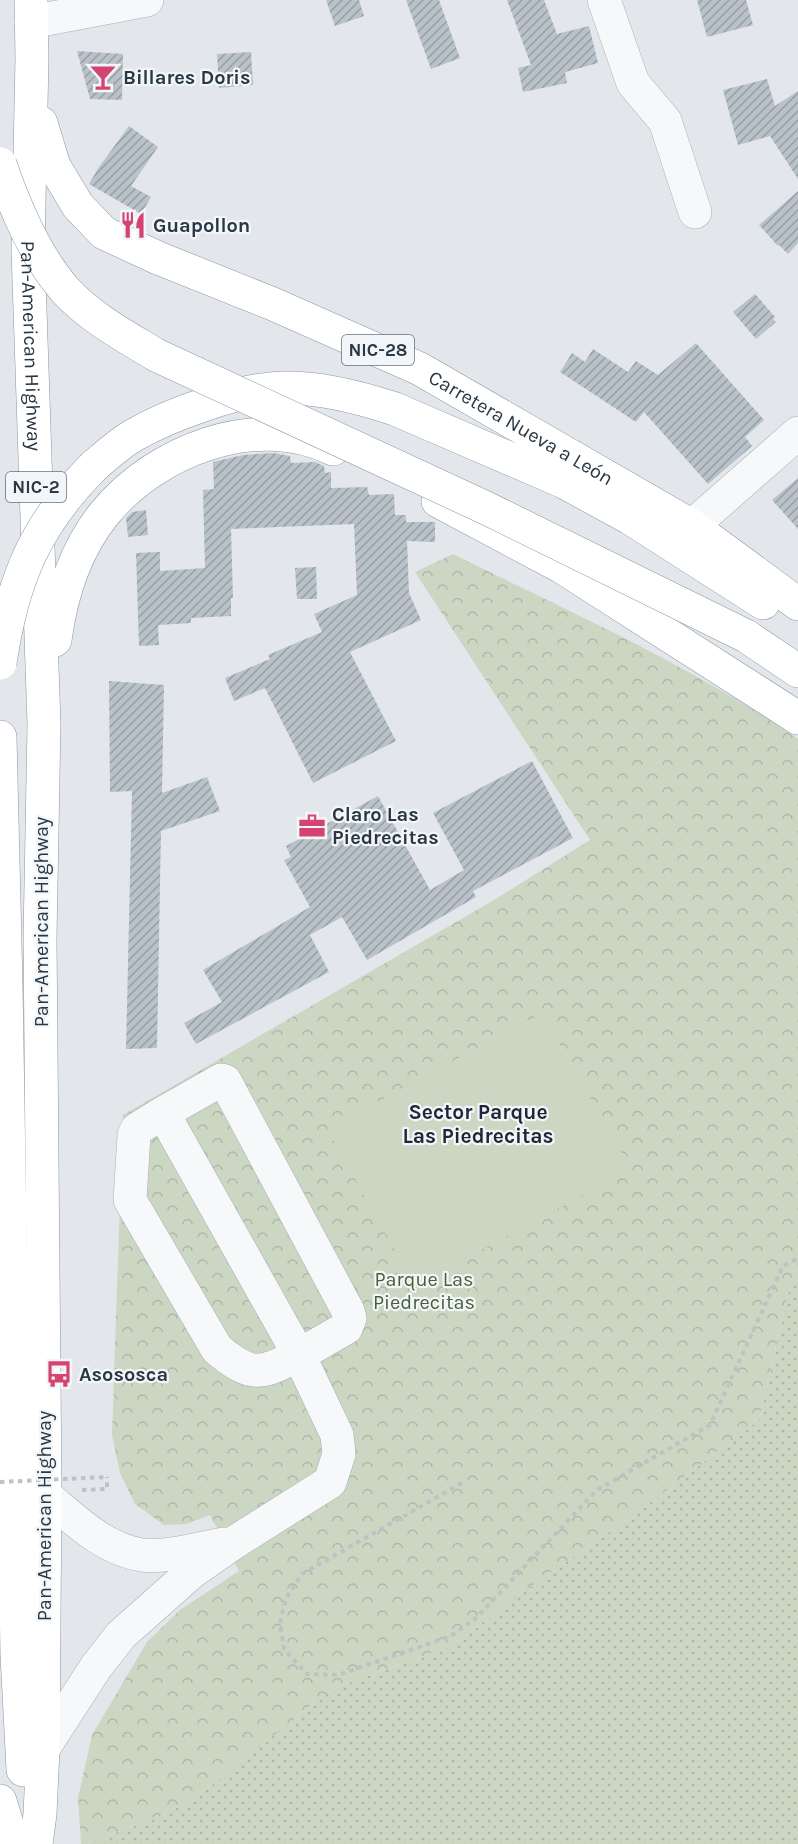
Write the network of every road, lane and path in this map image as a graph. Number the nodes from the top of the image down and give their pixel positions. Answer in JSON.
{"nodes":[{"id":1,"x":147,"y":0,"type":"edge"},
{"id":2,"x":604,"y":0,"type":"edge"},
{"id":3,"x":31,"y":11,"type":"edge"},
{"id":4,"x":32,"y":58,"type":"junction"},
{"id":5,"x":0,"y":165,"type":"edge"},
{"id":6,"x":695,"y":212,"type":"dead end"},
{"id":7,"x":798,"y":433,"type":"edge"},
{"id":8,"x":692,"y":526,"type":"junction"},
{"id":9,"x":798,"y":604,"type":"edge"},
{"id":10,"x":798,"y":626,"type":"edge"},
{"id":11,"x":0,"y":663,"type":"edge"},
{"id":12,"x":798,"y":671,"type":"edge"},
{"id":13,"x":798,"y":718,"type":"edge"},
{"id":14,"x":44,"y":725,"type":"junction"},
{"id":15,"x":0,"y":737,"type":"edge"},
{"id":16,"x":163,"y":1113,"type":"junction"},
{"id":17,"x":798,"y":1258,"type":"edge"},
{"id":18,"x":299,"y":1355,"type":"junction"},
{"id":19,"x":0,"y":1482,"type":"edge"},
{"id":20,"x":462,"y":1483,"type":"dead end"},
{"id":21,"x":107,"y":1489,"type":"dead end"},
{"id":22,"x":45,"y":1495,"type":"junction"},
{"id":23,"x":235,"y":1542,"type":"junction"},
{"id":24,"x":44,"y":1749,"type":"junction"},
{"id":25,"x":0,"y":1801,"type":"edge"},
{"id":26,"x":13,"y":1844,"type":"edge"},
{"id":27,"x":26,"y":1844,"type":"edge"},
{"id":28,"x":36,"y":1844,"type":"edge"}],
"edges":[{"from":1,"to":3,"type":"street"},
{"from":2,"to":6,"type":"street"},
{"from":3,"to":4,"type":"highway","name":"Pan-American Highway","number":"NIC-2"},
{"from":4,"to":8,"type":"highway","name":"Carretera Nueva a León","number":"NIC-28"},
{"from":4,"to":14,"type":"highway","name":"Pan-American Highway","number":"NIC-2"},
{"from":5,"to":12,"type":"highway","bridge":true},
{"from":7,"to":8,"type":"street"},
{"from":8,"to":9,"type":"highway","name":"Carretera Nueva a León","number":"NIC-28"},
{"from":10,"to":11,"type":"highway","bridge":true},
{"from":13,"to":14,"type":"highway"},
{"from":14,"to":22,"type":"highway","name":"Pan-American Highway","number":"NIC-2"},
{"from":15,"to":27,"type":"highway"},
{"from":16,"to":18,"type":"street"},
{"from":16,"to":18,"type":"street"},
{"from":16,"to":18,"type":"street"},
{"from":17,"to":20,"type":"path"},
{"from":18,"to":23,"type":"street"},
{"from":19,"to":21,"type":"path","bridge":true},
{"from":22,"to":23,"type":"street"},
{"from":22,"to":24,"type":"highway","name":"Pan-American Highway","number":"NIC-2"},
{"from":23,"to":24,"type":"street"},
{"from":24,"to":28,"type":"highway","name":"Pan-American Highway","number":"NIC-2"},
{"from":25,"to":26,"type":"highway"}]}
